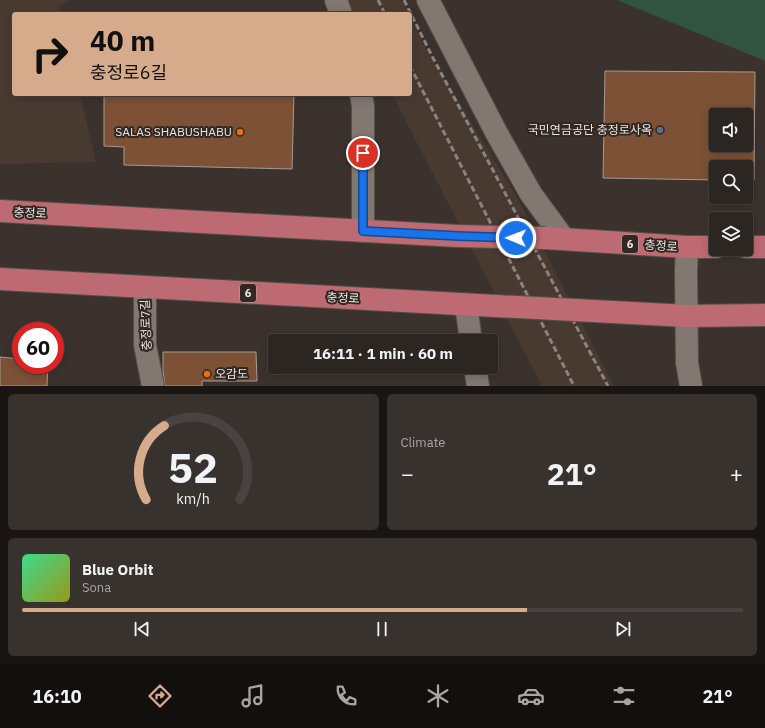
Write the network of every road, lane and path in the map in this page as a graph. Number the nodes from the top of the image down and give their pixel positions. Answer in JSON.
{"nodes":[{"id":1,"x":336,"y":0,"type":"edge"},
{"id":2,"x":428,"y":0,"type":"edge"},
{"id":3,"x":339,"y":12,"type":"edge"},
{"id":4,"x":361,"y":96,"type":"edge"},
{"id":5,"x":0,"y":211,"type":"edge"},
{"id":6,"x":363,"y":231,"type":"junction"},
{"id":7,"x":554,"y":239,"type":"junction"},
{"id":8,"x":687,"y":247,"type":"junction"},
{"id":9,"x":709,"y":247,"type":"edge"},
{"id":10,"x":753,"y":247,"type":"edge"},
{"id":11,"x":765,"y":247,"type":"edge"},
{"id":12,"x":0,"y":279,"type":"edge"},
{"id":13,"x":145,"y":287,"type":"junction"},
{"id":14,"x":466,"y":305,"type":"junction"},
{"id":15,"x":765,"y":315,"type":"edge"},
{"id":16,"x":687,"y":316,"type":"junction"},
{"id":17,"x":470,"y":334,"type":"edge"},
{"id":18,"x":476,"y":374,"type":"edge"},
{"id":19,"x":152,"y":386,"type":"edge"},
{"id":20,"x":478,"y":386,"type":"edge"},
{"id":21,"x":691,"y":386,"type":"edge"}],
"edges":[{"from":1,"to":3,"type":"street"},
{"from":2,"to":7,"type":"street"},
{"from":4,"to":6,"type":"street"},
{"from":5,"to":6,"type":"main road","name":"충정로","number":"6"},
{"from":6,"to":7,"type":"main road","name":"충정로","number":"6","bridge":true},
{"from":7,"to":8,"type":"main road","name":"충정로","number":"6"},
{"from":8,"to":9,"type":"main road","name":"충정로","number":"6"},
{"from":8,"to":16,"type":"street","name":"충정로"},
{"from":10,"to":11,"type":"main road"},
{"from":12,"to":13,"type":"main road","name":"충정로","number":"6"},
{"from":13,"to":14,"type":"main road","name":"충정로","number":"6"},
{"from":13,"to":19,"type":"street","name":"충정로7길"},
{"from":14,"to":16,"type":"main road","name":"충정로","number":"6","bridge":true},
{"from":14,"to":17,"type":"street"},
{"from":15,"to":16,"type":"main road","name":"충정로","number":"6"},
{"from":16,"to":21,"type":"street","name":"충정로"},
{"from":18,"to":20,"type":"street"}]}
